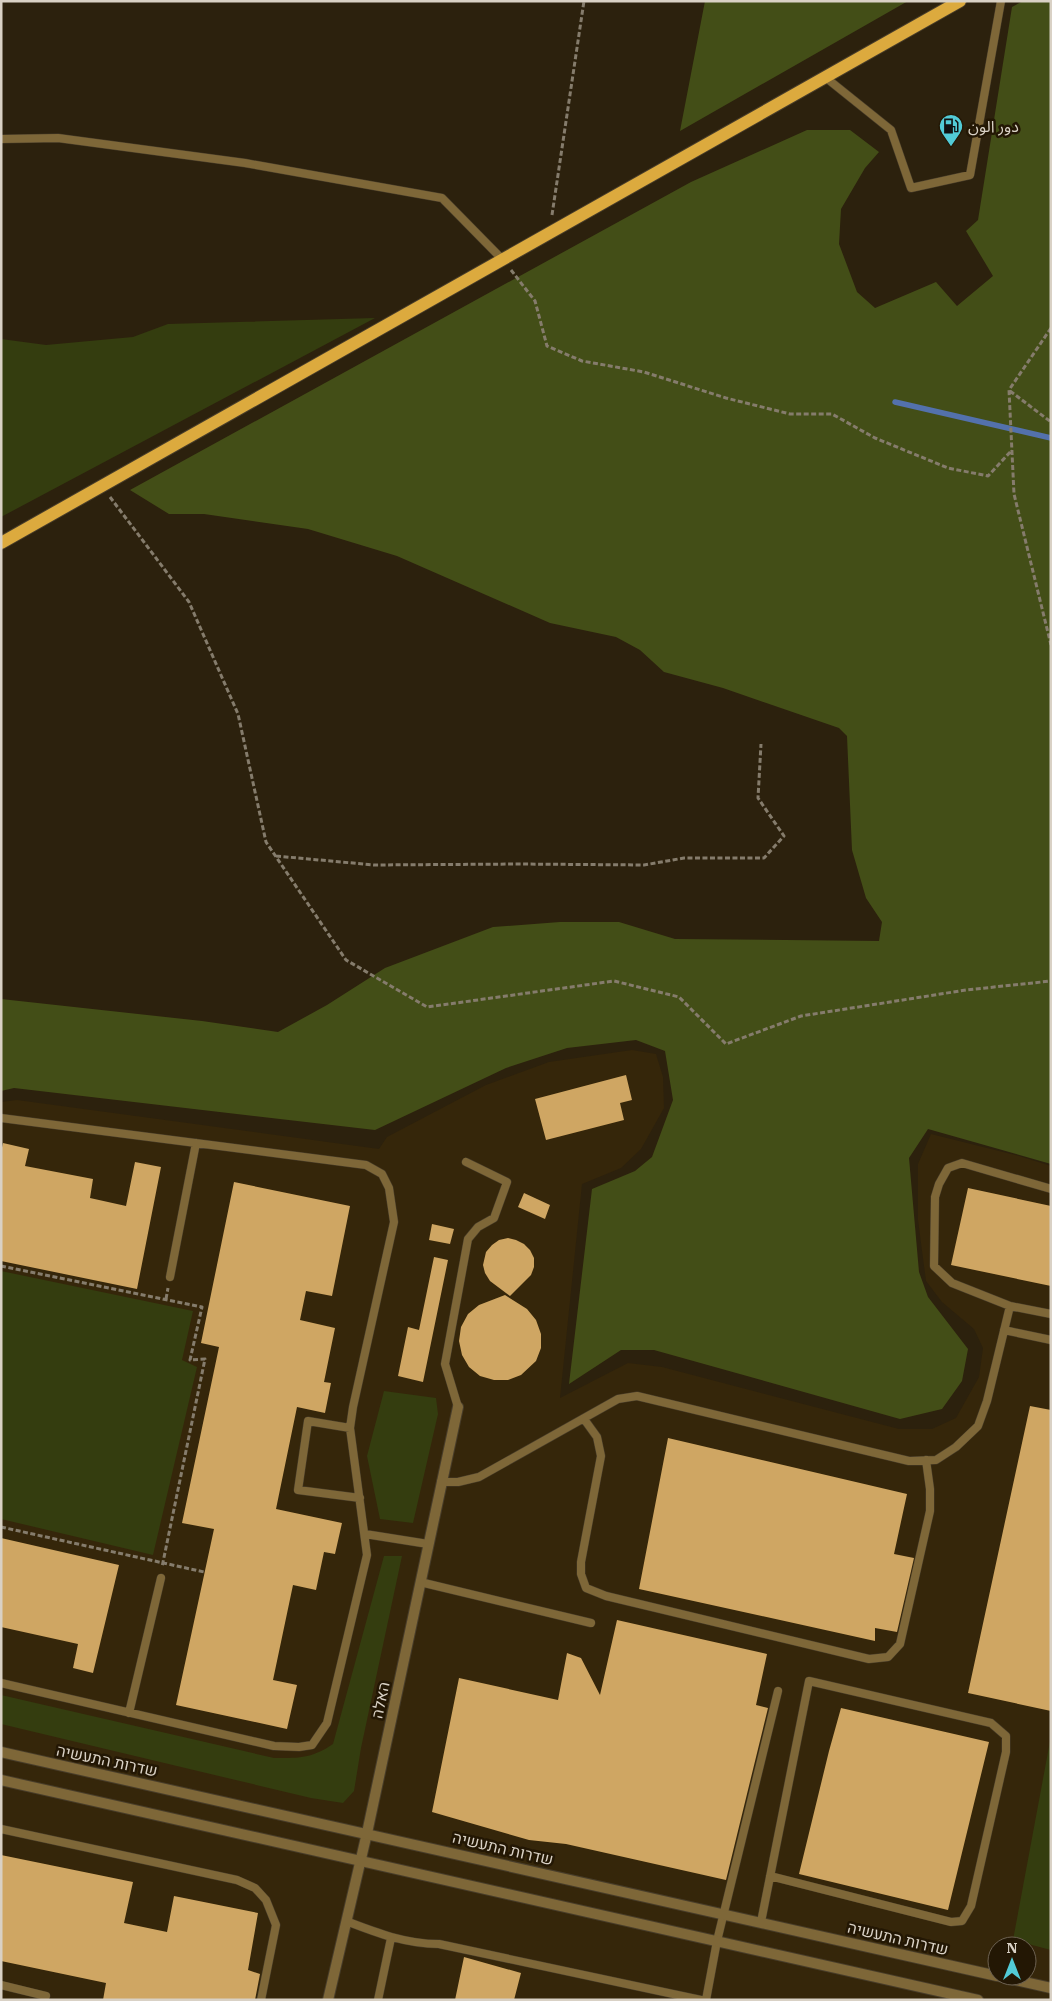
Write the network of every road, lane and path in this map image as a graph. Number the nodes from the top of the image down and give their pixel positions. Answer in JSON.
{"nodes":[{"id":1,"x":584,"y":1,"type":"edge"},
{"id":2,"x":960,"y":1,"type":"edge"},
{"id":3,"x":1001,"y":1,"type":"edge"},
{"id":4,"x":825,"y":77,"type":"junction"},
{"id":5,"x":1,"y":139,"type":"edge"},
{"id":6,"x":549,"y":233,"type":"junction"},
{"id":7,"x":503,"y":260,"type":"junction"},
{"id":8,"x":1051,"y":328,"type":"edge"},
{"id":9,"x":1009,"y":390,"type":"junction"},
{"id":10,"x":1051,"y":422,"type":"edge"},
{"id":11,"x":1012,"y":450,"type":"junction"},
{"id":12,"x":103,"y":487,"type":"junction"},
{"id":13,"x":1,"y":543,"type":"edge"},
{"id":14,"x":1051,"y":644,"type":"edge"},
{"id":15,"x":761,"y":744,"type":"dead end"},
{"id":16,"x":276,"y":856,"type":"junction"},
{"id":17,"x":1051,"y":981,"type":"edge"},
{"id":18,"x":1,"y":1118,"type":"edge"},
{"id":19,"x":196,"y":1143,"type":"junction"},
{"id":20,"x":466,"y":1162,"type":"dead end"},
{"id":21,"x":1051,"y":1189,"type":"edge"},
{"id":22,"x":1,"y":1266,"type":"edge"},
{"id":23,"x":170,"y":1277,"type":"dead end"},
{"id":24,"x":1010,"y":1306,"type":"junction"},
{"id":25,"x":1051,"y":1314,"type":"edge"},
{"id":26,"x":1004,"y":1330,"type":"junction"},
{"id":27,"x":1051,"y":1340,"type":"edge"},
{"id":28,"x":458,"y":1406,"type":"joint"},
{"id":29,"x":584,"y":1419,"type":"junction"},
{"id":30,"x":350,"y":1428,"type":"junction"},
{"id":31,"x":926,"y":1460,"type":"junction"},
{"id":32,"x":442,"y":1482,"type":"junction"},
{"id":33,"x":360,"y":1498,"type":"junction"},
{"id":34,"x":1,"y":1527,"type":"edge"},
{"id":35,"x":364,"y":1534,"type":"junction"},
{"id":36,"x":428,"y":1544,"type":"junction"},
{"id":37,"x":163,"y":1563,"type":"junction"},
{"id":38,"x":204,"y":1572,"type":"dead end"},
{"id":39,"x":161,"y":1578,"type":"joint"},
{"id":40,"x":420,"y":1582,"type":"junction"},
{"id":41,"x":591,"y":1623,"type":"dead end"},
{"id":42,"x":1,"y":1684,"type":"edge"},
{"id":43,"x":778,"y":1691,"type":"dead end"},
{"id":44,"x":129,"y":1712,"type":"junction"},
{"id":45,"x":1,"y":1752,"type":"edge"},
{"id":46,"x":1,"y":1780,"type":"edge"},
{"id":47,"x":1,"y":1829,"type":"edge"},
{"id":48,"x":366,"y":1833,"type":"junction"},
{"id":49,"x":360,"y":1859,"type":"junction"},
{"id":50,"x":770,"y":1876,"type":"junction"},
{"id":51,"x":725,"y":1914,"type":"junction"},
{"id":52,"x":346,"y":1921,"type":"junction"},
{"id":53,"x":761,"y":1922,"type":"junction"},
{"id":54,"x":391,"y":1938,"type":"junction"},
{"id":55,"x":717,"y":1940,"type":"junction"},
{"id":56,"x":987,"y":1974,"type":"edge"},
{"id":57,"x":1,"y":1985,"type":"edge"},
{"id":58,"x":1037,"y":1985,"type":"edge"},
{"id":59,"x":1051,"y":1988,"type":"edge"},
{"id":60,"x":46,"y":1996,"type":"dead end"},
{"id":61,"x":261,"y":2000,"type":"edge"},
{"id":62,"x":328,"y":2000,"type":"edge"},
{"id":63,"x":378,"y":2000,"type":"edge"},
{"id":64,"x":701,"y":2000,"type":"edge"},
{"id":65,"x":706,"y":2000,"type":"edge"},
{"id":66,"x":978,"y":2000,"type":"edge"}],
"edges":[{"from":1,"to":6,"type":"path"},
{"from":2,"to":4,"type":"main road"},
{"from":3,"to":4,"type":"lane"},
{"from":4,"to":6,"type":"main road"},
{"from":5,"to":7,"type":"lane"},
{"from":6,"to":7,"type":"main road"},
{"from":7,"to":11,"type":"path"},
{"from":7,"to":12,"type":"main road"},
{"from":8,"to":9,"type":"path"},
{"from":9,"to":10,"type":"path"},
{"from":9,"to":11,"type":"path"},
{"from":11,"to":14,"type":"path"},
{"from":12,"to":13,"type":"main road"},
{"from":12,"to":16,"type":"path"},
{"from":15,"to":16,"type":"path"},
{"from":16,"to":17,"type":"path"},
{"from":18,"to":19,"type":"lane"},
{"from":19,"to":23,"type":"lane"},
{"from":19,"to":30,"type":"lane"},
{"from":20,"to":28,"type":"lane"},
{"from":21,"to":24,"type":"lane"},
{"from":22,"to":37,"type":"path"},
{"from":24,"to":25,"type":"lane"},
{"from":24,"to":26,"type":"lane"},
{"from":26,"to":27,"type":"lane"},
{"from":26,"to":31,"type":"lane"},
{"from":28,"to":32,"type":"street","name":"האלה"},
{"from":29,"to":31,"type":"lane"},
{"from":29,"to":31,"type":"lane"},
{"from":29,"to":32,"type":"lane"},
{"from":30,"to":33,"type":"lane"},
{"from":30,"to":33,"type":"lane"},
{"from":32,"to":36,"type":"street","name":"האלה"},
{"from":33,"to":35,"type":"lane"},
{"from":34,"to":37,"type":"path"},
{"from":35,"to":36,"type":"lane"},
{"from":35,"to":44,"type":"lane"},
{"from":36,"to":40,"type":"street","name":"האלה"},
{"from":37,"to":38,"type":"path"},
{"from":37,"to":39,"type":"path"},
{"from":39,"to":44,"type":"lane"},
{"from":40,"to":41,"type":"lane"},
{"from":40,"to":48,"type":"street","name":"האלה"},
{"from":42,"to":44,"type":"lane"},
{"from":43,"to":51,"type":"lane"},
{"from":45,"to":48,"type":"street","name":"שדרות התעשיה"},
{"from":46,"to":49,"type":"street"},
{"from":47,"to":61,"type":"lane"},
{"from":48,"to":49,"type":"street","name":"האלה"},
{"from":48,"to":51,"type":"street","name":"שדרות התעשיה"},
{"from":49,"to":52,"type":"street","name":"האלה"},
{"from":49,"to":55,"type":"street"},
{"from":50,"to":50,"type":"lane"},
{"from":50,"to":53,"type":"lane"},
{"from":51,"to":53,"type":"street","name":"שדרות התעשיה"},
{"from":51,"to":55,"type":"lane"},
{"from":52,"to":54,"type":"lane"},
{"from":52,"to":62,"type":"street","name":"האלה"},
{"from":53,"to":56,"type":"street","name":"שדרות התעשיה"},
{"from":54,"to":63,"type":"lane"},
{"from":54,"to":64,"type":"lane"},
{"from":55,"to":65,"type":"lane"},
{"from":55,"to":66,"type":"street"},
{"from":57,"to":60,"type":"lane"},
{"from":58,"to":59,"type":"street","name":"שדרות התעשיה"}]}
